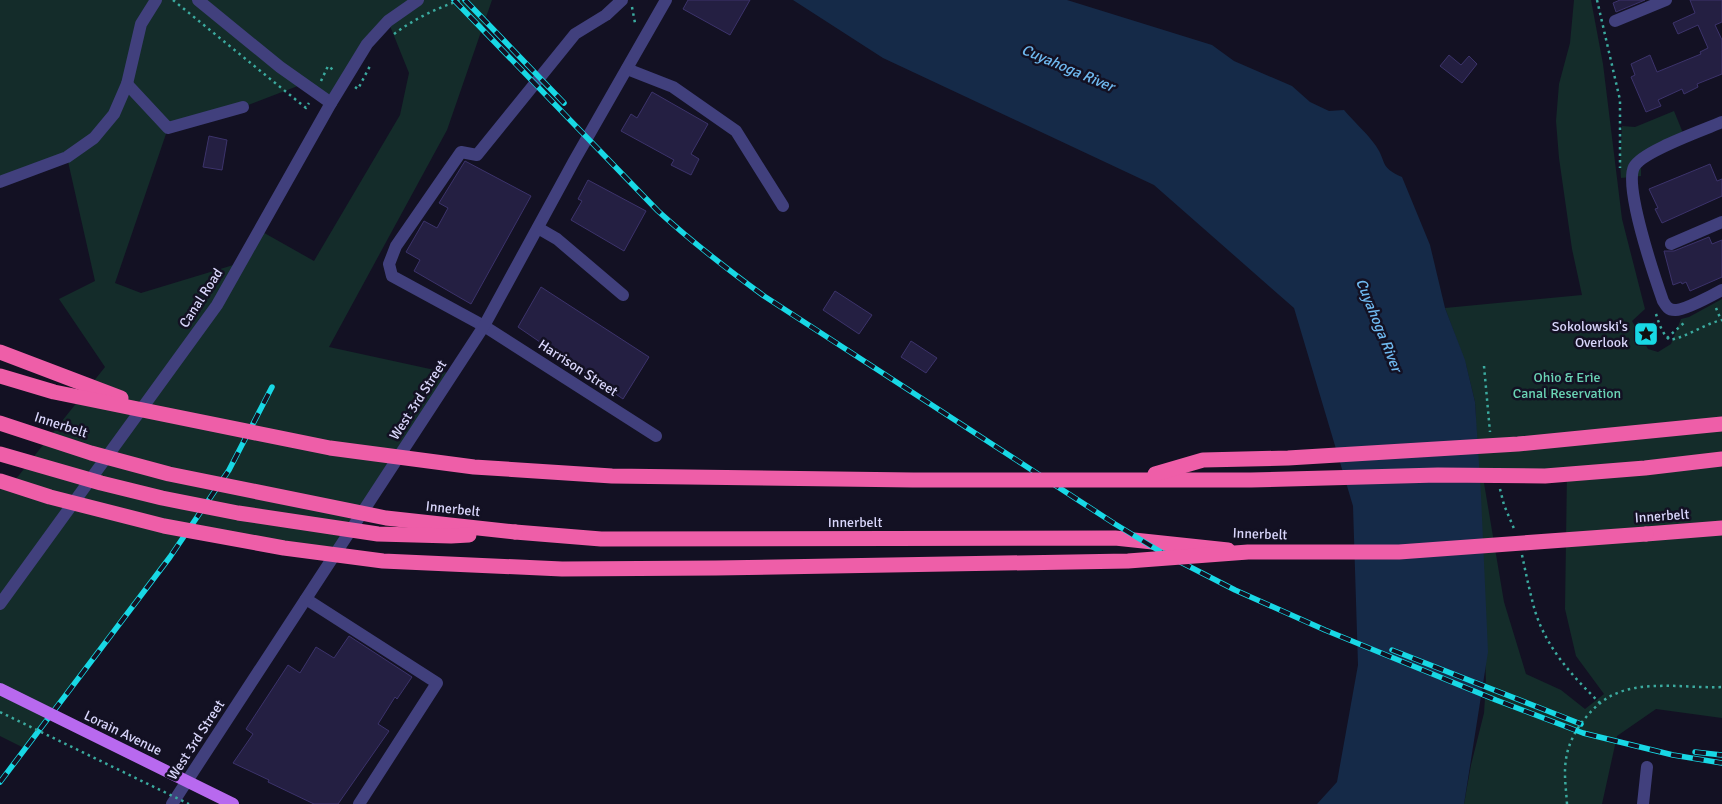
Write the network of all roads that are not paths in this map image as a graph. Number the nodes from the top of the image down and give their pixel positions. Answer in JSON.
{"nodes":[{"id":1,"x":156,"y":0,"type":"edge"},
{"id":2,"x":198,"y":0,"type":"edge"},
{"id":3,"x":622,"y":0,"type":"edge"},
{"id":4,"x":1666,"y":0,"type":"edge"},
{"id":5,"x":414,"y":1,"type":"edge"},
{"id":6,"x":661,"y":2,"type":"edge"},
{"id":7,"x":1615,"y":21,"type":"dead end"},
{"id":8,"x":627,"y":68,"type":"junction"},
{"id":9,"x":127,"y":84,"type":"junction"},
{"id":10,"x":330,"y":103,"type":"junction"},
{"id":11,"x":243,"y":107,"type":"dead end"},
{"id":12,"x":1722,"y":122,"type":"edge"},
{"id":13,"x":0,"y":182,"type":"edge"},
{"id":14,"x":783,"y":206,"type":"dead end"},
{"id":15,"x":1722,"y":222,"type":"edge"},
{"id":16,"x":538,"y":228,"type":"junction"},
{"id":17,"x":1671,"y":244,"type":"dead end"},
{"id":18,"x":1722,"y":290,"type":"edge"},
{"id":19,"x":623,"y":295,"type":"dead end"},
{"id":20,"x":484,"y":326,"type":"junction"},
{"id":21,"x":0,"y":352,"type":"edge"},
{"id":22,"x":0,"y":376,"type":"edge"},
{"id":23,"x":167,"y":415,"type":"junction"},
{"id":24,"x":0,"y":423,"type":"edge"},
{"id":25,"x":1722,"y":424,"type":"edge"},
{"id":26,"x":656,"y":436,"type":"dead end"},
{"id":27,"x":0,"y":454,"type":"edge"},
{"id":28,"x":1722,"y":459,"type":"edge"},
{"id":29,"x":1139,"y":479,"type":"junction"},
{"id":30,"x":0,"y":481,"type":"edge"},
{"id":31,"x":1722,"y":528,"type":"edge"},
{"id":32,"x":516,"y":532,"type":"junction"},
{"id":33,"x":1248,"y":552,"type":"junction"},
{"id":34,"x":306,"y":599,"type":"junction"},
{"id":35,"x":0,"y":604,"type":"edge"},
{"id":36,"x":0,"y":689,"type":"edge"},
{"id":37,"x":1647,"y":767,"type":"dead end"},
{"id":38,"x":172,"y":804,"type":"edge"},
{"id":39,"x":233,"y":804,"type":"edge"},
{"id":40,"x":359,"y":804,"type":"edge"},
{"id":41,"x":1643,"y":804,"type":"edge"}],
"edges":[{"from":1,"to":9,"type":"street"},
{"from":2,"to":10,"type":"street"},
{"from":3,"to":20,"type":"street","name":"Harrison Street"},
{"from":4,"to":7,"type":"street"},
{"from":5,"to":10,"type":"street","name":"Canal Road"},
{"from":6,"to":8,"type":"street","name":"West 3rd Street"},
{"from":8,"to":14,"type":"street"},
{"from":8,"to":16,"type":"street","name":"West 3rd Street"},
{"from":9,"to":11,"type":"street"},
{"from":9,"to":13,"type":"street"},
{"from":10,"to":35,"type":"street","name":"Canal Road"},
{"from":12,"to":18,"type":"street"},
{"from":15,"to":17,"type":"street"},
{"from":16,"to":19,"type":"street"},
{"from":16,"to":20,"type":"street","name":"West 3rd Street"},
{"from":20,"to":26,"type":"street","name":"Harrison Street"},
{"from":20,"to":34,"type":"street","name":"West 3rd Street"},
{"from":21,"to":23,"type":"highway","bridge":true},
{"from":22,"to":23,"type":"highway","name":"Innerbelt","bridge":true},
{"from":23,"to":29,"type":"highway","name":"Innerbelt","bridge":true},
{"from":24,"to":32,"type":"highway","name":"Innerbelt","bridge":true},
{"from":25,"to":29,"type":"highway","bridge":true},
{"from":27,"to":32,"type":"highway","bridge":true},
{"from":28,"to":29,"type":"highway","name":"Innerbelt","bridge":true},
{"from":30,"to":33,"type":"highway","bridge":true},
{"from":31,"to":33,"type":"highway","name":"Innerbelt","bridge":true},
{"from":32,"to":33,"type":"highway","name":"Innerbelt","bridge":true},
{"from":34,"to":38,"type":"street","name":"West 3rd Street"},
{"from":34,"to":40,"type":"street"},
{"from":36,"to":39,"type":"main road","name":"Lorain Avenue","bridge":true},
{"from":37,"to":41,"type":"street"}]}
